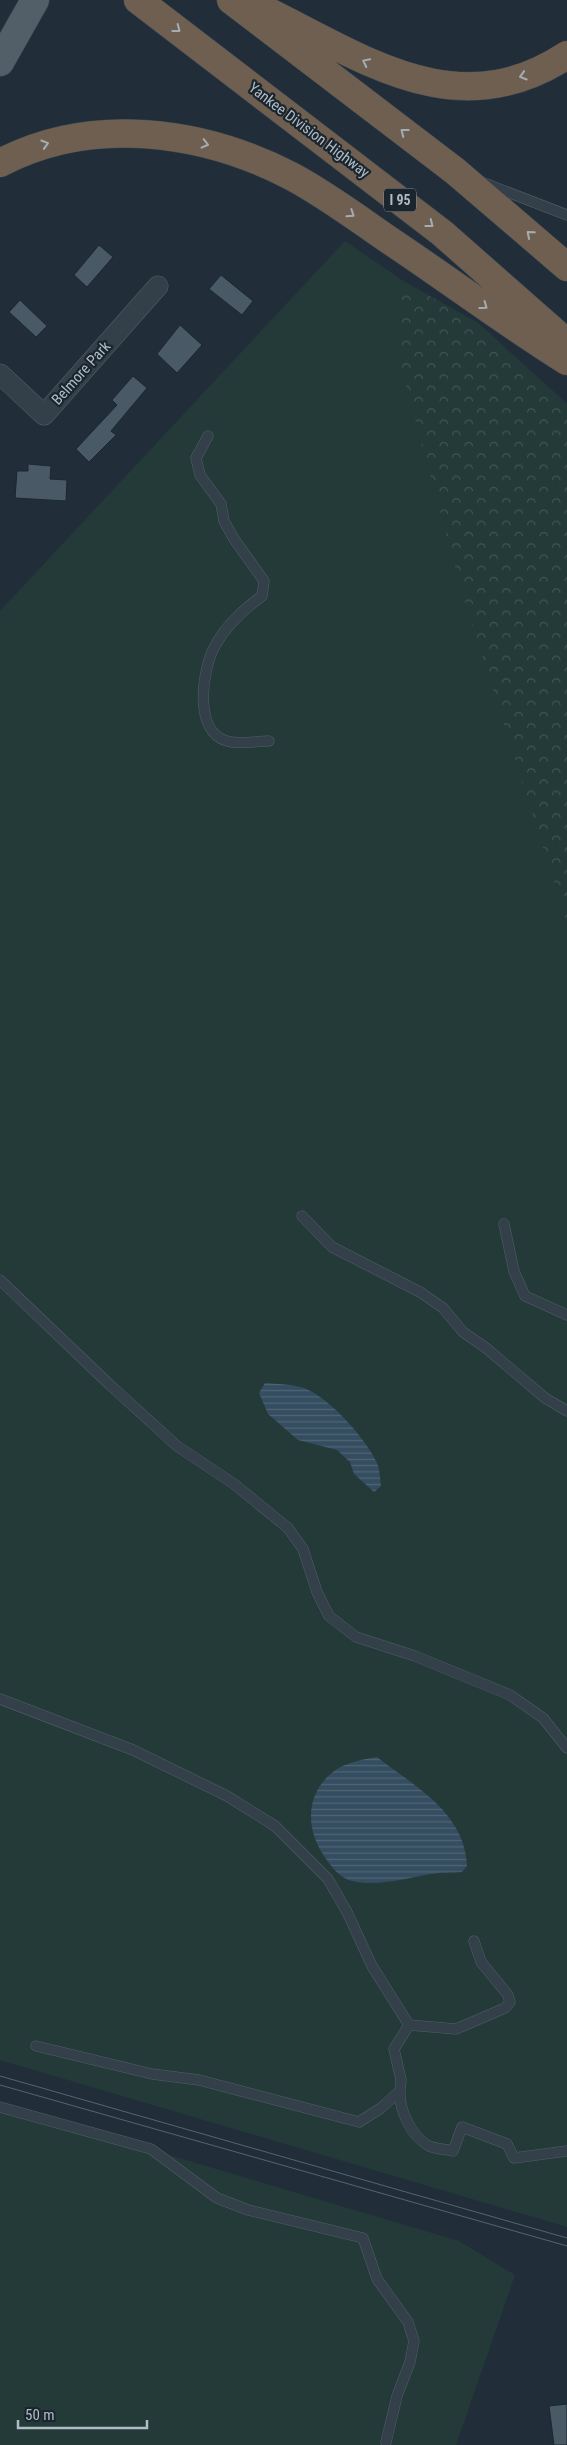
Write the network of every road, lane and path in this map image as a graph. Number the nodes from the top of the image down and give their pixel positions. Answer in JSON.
{"nodes":[{"id":1,"x":35,"y":0,"type":"edge"},
{"id":2,"x":138,"y":0,"type":"edge"},
{"id":3,"x":231,"y":0,"type":"edge"},
{"id":4,"x":245,"y":0,"type":"edge"},
{"id":5,"x":567,"y":55,"type":"edge"},
{"id":6,"x":0,"y":62,"type":"edge"},
{"id":7,"x":0,"y":163,"type":"edge"},
{"id":8,"x":455,"y":171,"type":"junction"},
{"id":9,"x":567,"y":215,"type":"edge"},
{"id":10,"x":567,"y":267,"type":"edge"},
{"id":11,"x":158,"y":286,"type":"dead end"},
{"id":12,"x":567,"y":343,"type":"edge"},
{"id":13,"x":567,"y":361,"type":"edge"},
{"id":14,"x":0,"y":374,"type":"edge"},
{"id":15,"x":208,"y":436,"type":"dead end"},
{"id":16,"x":269,"y":741,"type":"dead end"},
{"id":17,"x":302,"y":1216,"type":"dead end"},
{"id":18,"x":504,"y":1224,"type":"dead end"},
{"id":19,"x":0,"y":1280,"type":"edge"},
{"id":20,"x":567,"y":1314,"type":"edge"},
{"id":21,"x":567,"y":1411,"type":"edge"},
{"id":22,"x":0,"y":1699,"type":"edge"},
{"id":23,"x":567,"y":1748,"type":"edge"},
{"id":24,"x":474,"y":1941,"type":"dead end"},
{"id":25,"x":409,"y":2025,"type":"junction"},
{"id":26,"x":36,"y":2046,"type":"dead end"},
{"id":27,"x":400,"y":2090,"type":"junction"},
{"id":28,"x":0,"y":2107,"type":"edge"},
{"id":29,"x":567,"y":2151,"type":"edge"},
{"id":30,"x":386,"y":2442,"type":"dead end"}],
"edges":[{"from":1,"to":6,"type":"main road"},
{"from":2,"to":12,"type":"highway","name":"Yankee Division Highway","number":"I 95","one_way":true},
{"from":8,"to":3,"type":"highway","one_way":true},
{"from":5,"to":4,"type":"highway","one_way":true},
{"from":7,"to":13,"type":"highway","one_way":true},
{"from":8,"to":9,"type":"lane"},
{"from":10,"to":8,"type":"highway","one_way":true},
{"from":11,"to":14,"type":"street","name":"Belmore Park"},
{"from":15,"to":16,"type":"lane"},
{"from":17,"to":21,"type":"lane"},
{"from":18,"to":20,"type":"lane"},
{"from":19,"to":23,"type":"lane"},
{"from":22,"to":25,"type":"lane"},
{"from":24,"to":25,"type":"lane"},
{"from":25,"to":27,"type":"lane"},
{"from":26,"to":27,"type":"lane"},
{"from":27,"to":29,"type":"lane"},
{"from":28,"to":30,"type":"lane"}]}
